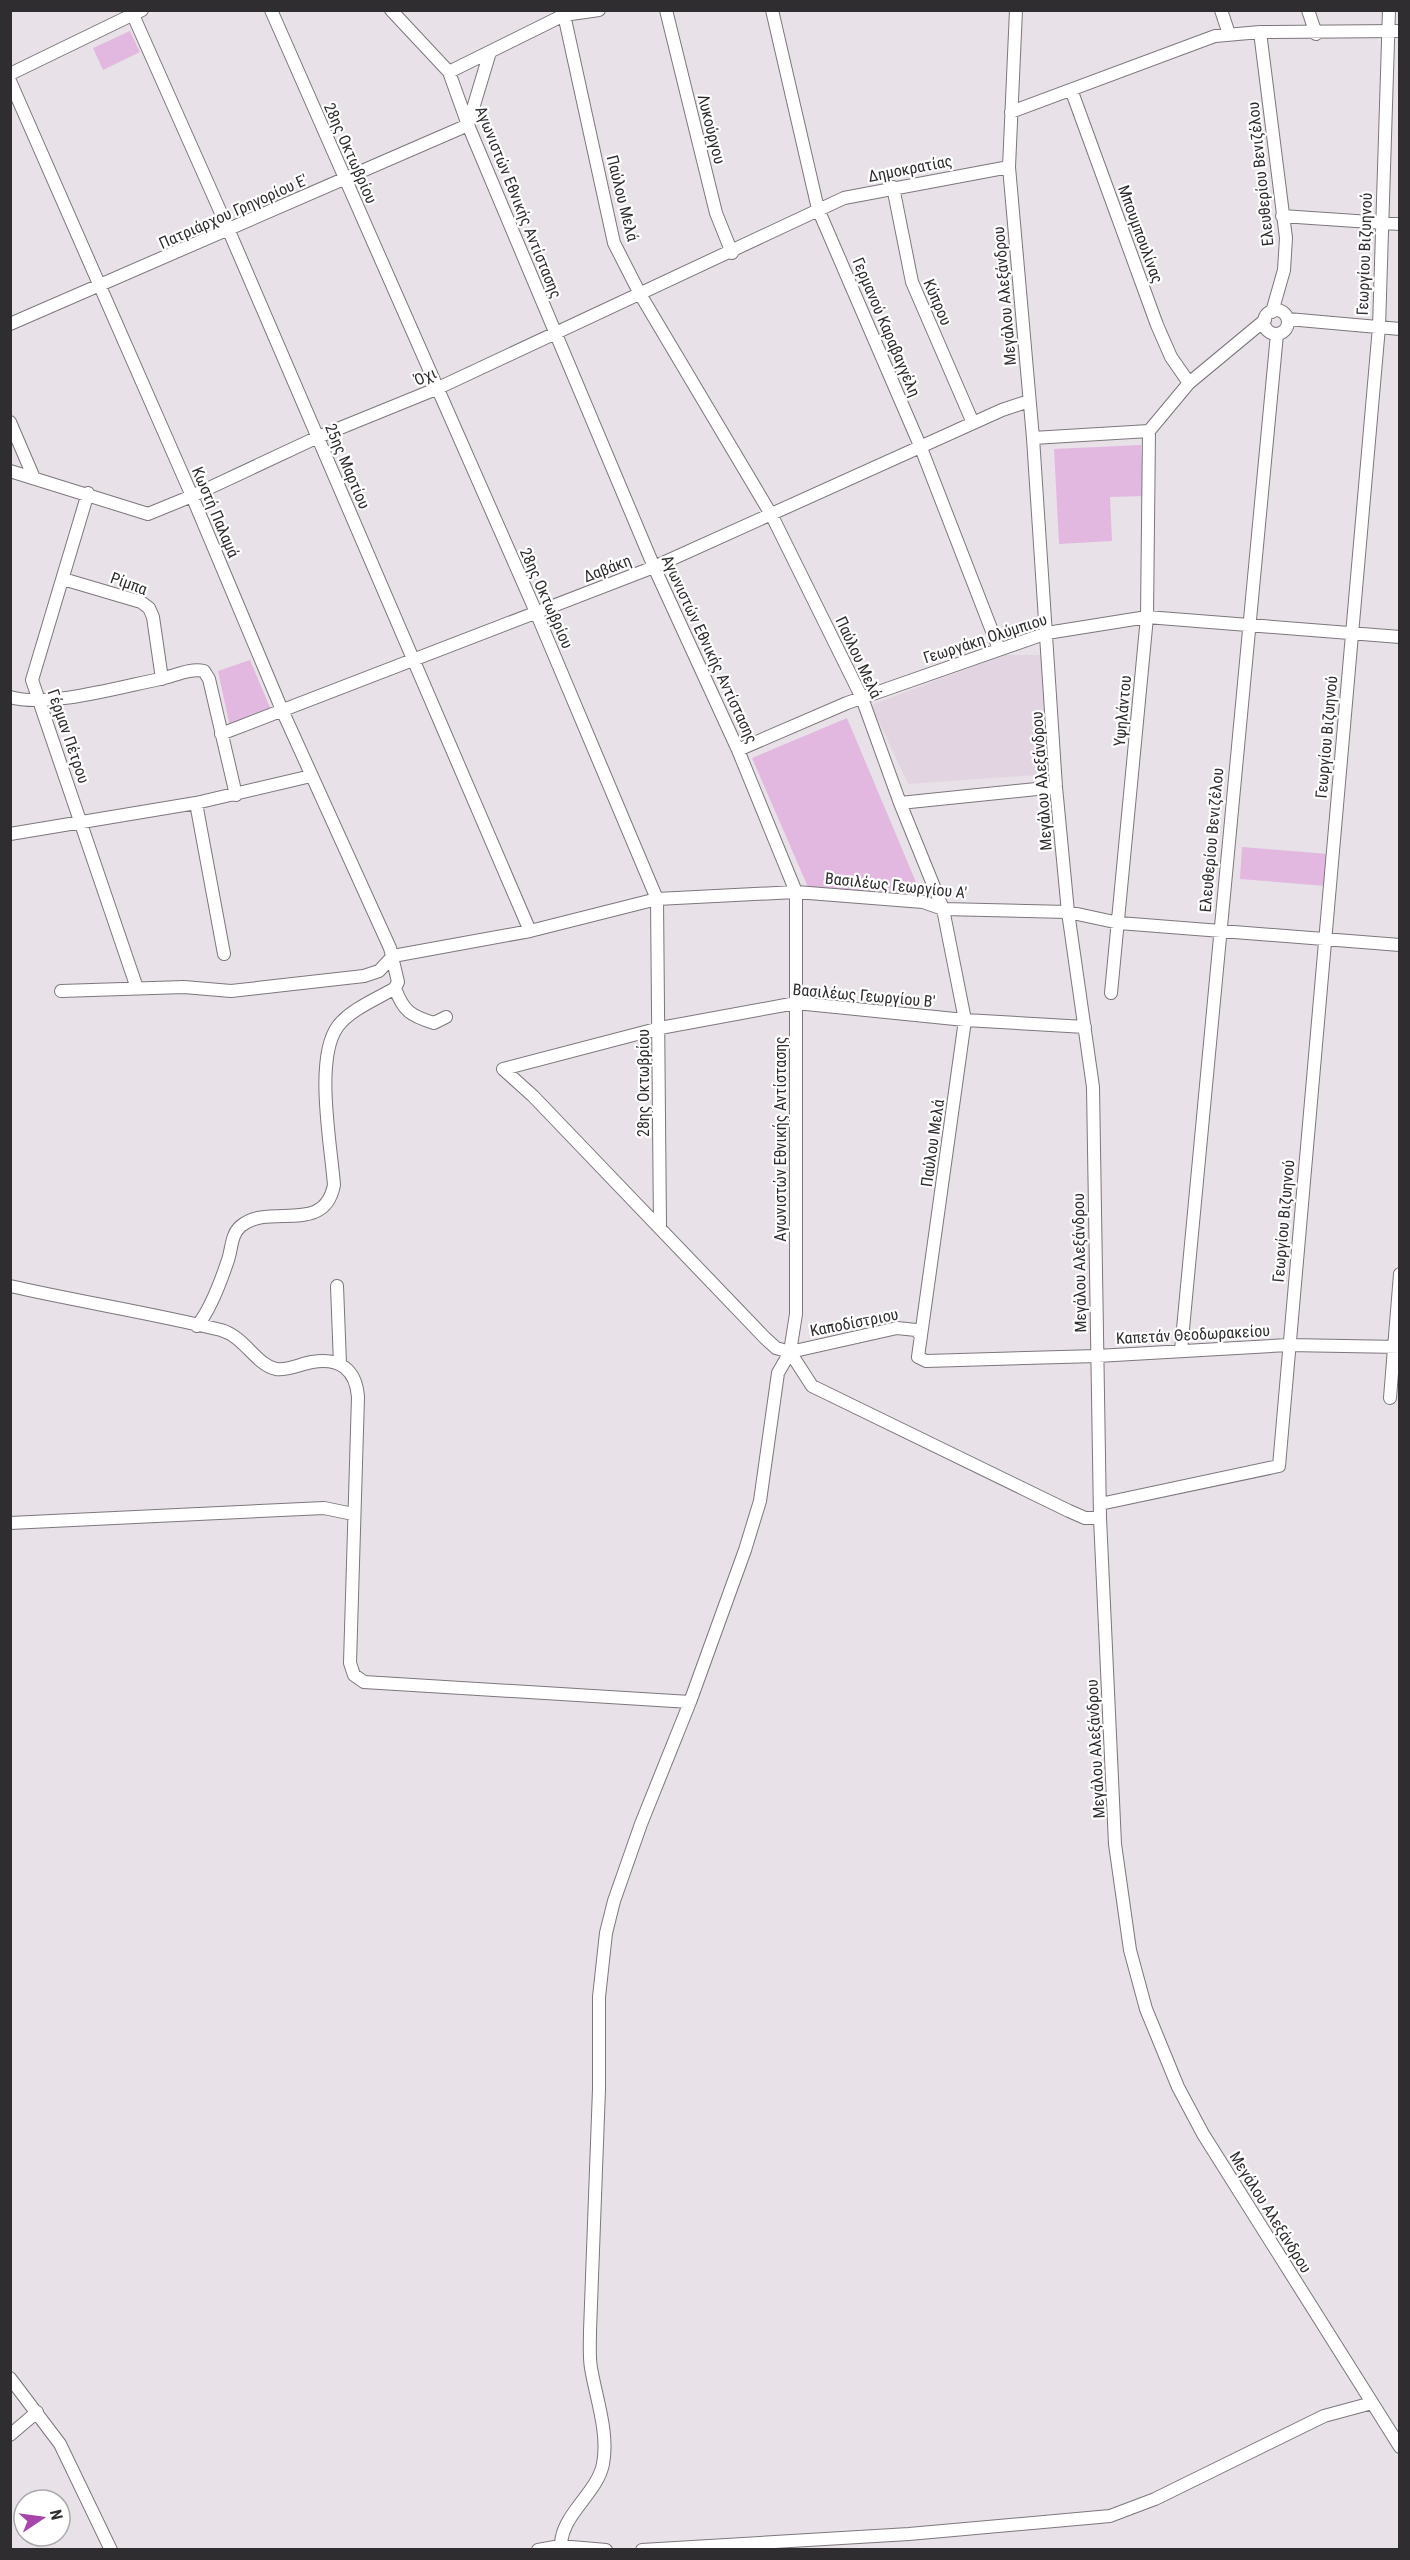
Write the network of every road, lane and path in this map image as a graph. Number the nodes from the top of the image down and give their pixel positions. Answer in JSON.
{"nodes":[{"id":1,"x":271,"y":10,"type":"edge"},
{"id":2,"x":391,"y":10,"type":"edge"},
{"id":3,"x":599,"y":10,"type":"edge"},
{"id":4,"x":666,"y":10,"type":"edge"},
{"id":5,"x":772,"y":10,"type":"edge"},
{"id":6,"x":1016,"y":10,"type":"edge"},
{"id":7,"x":1221,"y":10,"type":"edge"},
{"id":8,"x":1308,"y":10,"type":"edge"},
{"id":9,"x":1389,"y":10,"type":"edge"},
{"id":10,"x":137,"y":13,"type":"edge"},
{"id":11,"x":563,"y":13,"type":"edge"},
{"id":12,"x":1260,"y":32,"type":"junction"},
{"id":13,"x":1393,"y":32,"type":"edge"},
{"id":14,"x":1229,"y":34,"type":"junction"},
{"id":15,"x":1316,"y":34,"type":"junction"},
{"id":16,"x":490,"y":52,"type":"junction"},
{"id":17,"x":449,"y":72,"type":"junction"},
{"id":18,"x":10,"y":74,"type":"edge"},
{"id":19,"x":10,"y":81,"type":"edge"},
{"id":20,"x":1072,"y":92,"type":"junction"},
{"id":21,"x":1011,"y":112,"type":"junction"},
{"id":22,"x":468,"y":125,"type":"junction"},
{"id":23,"x":1009,"y":167,"type":"junction"},
{"id":24,"x":345,"y":179,"type":"junction"},
{"id":25,"x":893,"y":187,"type":"junction"},
{"id":26,"x":818,"y":209,"type":"junction"},
{"id":27,"x":1282,"y":216,"type":"junction"},
{"id":28,"x":1382,"y":223,"type":"junction"},
{"id":29,"x":1400,"y":224,"type":"edge"},
{"id":30,"x":229,"y":231,"type":"junction"},
{"id":31,"x":732,"y":252,"type":"junction"},
{"id":32,"x":100,"y":287,"type":"junction"},
{"id":33,"x":640,"y":294,"type":"junction"},
{"id":34,"x":1268,"y":316,"type":"junction"},
{"id":35,"x":1288,"y":319,"type":"junction"},
{"id":36,"x":10,"y":324,"type":"edge"},
{"id":37,"x":1379,"y":327,"type":"junction"},
{"id":38,"x":1400,"y":329,"type":"edge"},
{"id":39,"x":556,"y":334,"type":"junction"},
{"id":40,"x":1277,"y":334,"type":"junction"},
{"id":41,"x":1189,"y":383,"type":"junction"},
{"id":42,"x":436,"y":390,"type":"junction"},
{"id":43,"x":1029,"y":400,"type":"junction"},
{"id":44,"x":10,"y":422,"type":"edge"},
{"id":45,"x":973,"y":423,"type":"junction"},
{"id":46,"x":1149,"y":431,"type":"junction"},
{"id":47,"x":318,"y":437,"type":"junction"},
{"id":48,"x":1033,"y":438,"type":"junction"},
{"id":49,"x":921,"y":448,"type":"junction"},
{"id":50,"x":10,"y":471,"type":"edge"},
{"id":51,"x":34,"y":478,"type":"junction"},
{"id":52,"x":88,"y":493,"type":"junction"},
{"id":53,"x":192,"y":496,"type":"junction"},
{"id":54,"x":772,"y":516,"type":"junction"},
{"id":55,"x":654,"y":567,"type":"junction"},
{"id":56,"x":63,"y":579,"type":"junction"},
{"id":57,"x":536,"y":612,"type":"junction"},
{"id":58,"x":1147,"y":617,"type":"junction"},
{"id":59,"x":1248,"y":625,"type":"junction"},
{"id":60,"x":1352,"y":632,"type":"junction"},
{"id":61,"x":1047,"y":633,"type":"junction"},
{"id":62,"x":1400,"y":637,"type":"edge"},
{"id":63,"x":999,"y":649,"type":"junction"},
{"id":64,"x":414,"y":660,"type":"junction"},
{"id":65,"x":162,"y":679,"type":"junction"},
{"id":66,"x":10,"y":697,"type":"edge"},
{"id":67,"x":862,"y":698,"type":"junction"},
{"id":68,"x":41,"y":702,"type":"junction"},
{"id":69,"x":282,"y":710,"type":"junction"},
{"id":70,"x":221,"y":734,"type":"junction"},
{"id":71,"x":738,"y":750,"type":"junction"},
{"id":72,"x":311,"y":776,"type":"junction"},
{"id":73,"x":1056,"y":787,"type":"junction"},
{"id":74,"x":236,"y":795,"type":"junction"},
{"id":75,"x":196,"y":803,"type":"junction"},
{"id":76,"x":900,"y":803,"type":"junction"},
{"id":77,"x":81,"y":823,"type":"junction"},
{"id":78,"x":10,"y":834,"type":"edge"},
{"id":79,"x":796,"y":892,"type":"junction"},
{"id":80,"x":657,"y":899,"type":"junction"},
{"id":81,"x":943,"y":909,"type":"junction"},
{"id":82,"x":1068,"y":912,"type":"junction"},
{"id":83,"x":1119,"y":923,"type":"junction"},
{"id":84,"x":530,"y":931,"type":"junction"},
{"id":85,"x":1220,"y":932,"type":"junction"},
{"id":86,"x":1326,"y":938,"type":"junction"},
{"id":87,"x":1400,"y":945,"type":"edge"},
{"id":88,"x":224,"y":954,"type":"dead end"},
{"id":89,"x":393,"y":956,"type":"junction"},
{"id":90,"x":137,"y":988,"type":"junction"},
{"id":91,"x":395,"y":988,"type":"junction"},
{"id":92,"x":61,"y":991,"type":"dead end"},
{"id":93,"x":1111,"y":993,"type":"dead end"},
{"id":94,"x":796,"y":1003,"type":"junction"},
{"id":95,"x":446,"y":1017,"type":"dead end"},
{"id":96,"x":965,"y":1020,"type":"junction"},
{"id":97,"x":1085,"y":1027,"type":"junction"},
{"id":98,"x":660,"y":1028,"type":"junction"},
{"id":99,"x":660,"y":1227,"type":"junction"},
{"id":100,"x":1400,"y":1274,"type":"edge"},
{"id":101,"x":10,"y":1286,"type":"edge"},
{"id":102,"x":337,"y":1286,"type":"dead end"},
{"id":103,"x":197,"y":1326,"type":"junction"},
{"id":104,"x":921,"y":1336,"type":"junction"},
{"id":105,"x":1288,"y":1345,"type":"junction"},
{"id":106,"x":1396,"y":1346,"type":"edge"},
{"id":107,"x":1181,"y":1350,"type":"junction"},
{"id":108,"x":790,"y":1352,"type":"junction"},
{"id":109,"x":1097,"y":1356,"type":"junction"},
{"id":110,"x":918,"y":1358,"type":"joint"},
{"id":111,"x":340,"y":1364,"type":"junction"},
{"id":112,"x":1390,"y":1398,"type":"dead end"},
{"id":113,"x":1100,"y":1504,"type":"junction"},
{"id":114,"x":353,"y":1514,"type":"junction"},
{"id":115,"x":1100,"y":1518,"type":"junction"},
{"id":116,"x":10,"y":1522,"type":"edge"},
{"id":117,"x":690,"y":1702,"type":"junction"},
{"id":118,"x":10,"y":2378,"type":"edge"},
{"id":119,"x":1372,"y":2403,"type":"junction"},
{"id":120,"x":37,"y":2412,"type":"junction"},
{"id":121,"x":10,"y":2435,"type":"edge"},
{"id":122,"x":1400,"y":2447,"type":"edge"},
{"id":123,"x":561,"y":2548,"type":"edge"},
{"id":124,"x":111,"y":2550,"type":"edge"},
{"id":125,"x":538,"y":2550,"type":"edge"},
{"id":126,"x":606,"y":2550,"type":"edge"},
{"id":127,"x":642,"y":2550,"type":"edge"}],
"edges":[{"from":1,"to":24,"type":"street","name":"28ης Οκτωβρίου"},
{"from":2,"to":17,"type":"street","name":"Αγωνιστών Εθνικής Αντίστασης"},
{"from":3,"to":11,"type":"street"},
{"from":4,"to":31,"type":"street","name":"Λυκούργου"},
{"from":5,"to":26,"type":"street","name":"Γερμανού Καραβαγγέλη"},
{"from":6,"to":21,"type":"street","name":"Μεγάλου Αλεξάνδρου"},
{"from":7,"to":14,"type":"street"},
{"from":8,"to":15,"type":"street"},
{"from":9,"to":13,"type":"street","name":"Γεωργίου Βιζυηνού"},
{"from":10,"to":18,"type":"street"},
{"from":10,"to":30,"type":"street","name":"25ης Μαρτίου"},
{"from":11,"to":16,"type":"street"},
{"from":11,"to":33,"type":"street","name":"Παύλου Μελά"},
{"from":12,"to":14,"type":"street"},
{"from":12,"to":15,"type":"street"},
{"from":12,"to":27,"type":"street","name":"Ελευθερίου Βενιζέλου"},
{"from":13,"to":15,"type":"street"},
{"from":13,"to":28,"type":"street","name":"Γεωργίου Βιζυηνού"},
{"from":14,"to":20,"type":"street"},
{"from":16,"to":17,"type":"street"},
{"from":16,"to":22,"type":"street"},
{"from":17,"to":22,"type":"street","name":"Αγωνιστών Εθνικής Αντίστασης"},
{"from":19,"to":32,"type":"street","name":"Κωστή Παλαμά"},
{"from":20,"to":21,"type":"street"},
{"from":20,"to":41,"type":"street","name":"Μπουμπουλίνας"},
{"from":21,"to":23,"type":"street","name":"Μεγάλου Αλεξάνδρου"},
{"from":22,"to":24,"type":"street","name":"Πατριάρχου Γρηγορίου Ε'"},
{"from":22,"to":39,"type":"street","name":"Αγωνιστών Εθνικής Αντίστασης"},
{"from":23,"to":25,"type":"street","name":"Δημοκρατίας"},
{"from":23,"to":43,"type":"street","name":"Μεγάλου Αλεξάνδρου"},
{"from":24,"to":30,"type":"street","name":"Πατριάρχου Γρηγορίου Ε'"},
{"from":24,"to":42,"type":"street","name":"28ης Οκτωβρίου"},
{"from":25,"to":26,"type":"street","name":"Δημοκρατίας"},
{"from":25,"to":45,"type":"street","name":"Κύπρου"},
{"from":26,"to":31,"type":"street","name":"Όχι"},
{"from":26,"to":49,"type":"street","name":"Γερμανού Καραβαγγέλη"},
{"from":27,"to":28,"type":"street"},
{"from":27,"to":34,"type":"street","name":"Ελευθερίου Βενιζέλου"},
{"from":28,"to":29,"type":"street"},
{"from":28,"to":37,"type":"street","name":"Γεωργίου Βιζυηνού"},
{"from":30,"to":32,"type":"street","name":"Πατριάρχου Γρηγορίου Ε'"},
{"from":30,"to":47,"type":"street","name":"25ης Μαρτίου"},
{"from":31,"to":33,"type":"street","name":"Όχι"},
{"from":32,"to":36,"type":"street","name":"Πατριάρχου Γρηγορίου Ε'"},
{"from":32,"to":53,"type":"street","name":"Κωστή Παλαμά"},
{"from":33,"to":39,"type":"street","name":"Όχι"},
{"from":33,"to":54,"type":"street","name":"Παύλου Μελά"},
{"from":34,"to":35,"type":"street"},
{"from":34,"to":40,"type":"street"},
{"from":34,"to":41,"type":"street"},
{"from":35,"to":37,"type":"street"},
{"from":35,"to":40,"type":"street"},
{"from":37,"to":38,"type":"street"},
{"from":37,"to":60,"type":"street","name":"Γεωργίου Βιζυηνού"},
{"from":39,"to":42,"type":"street","name":"Όχι"},
{"from":39,"to":55,"type":"street","name":"Αγωνιστών Εθνικής Αντίστασης"},
{"from":40,"to":59,"type":"street","name":"Ελευθερίου Βενιζέλου"},
{"from":41,"to":46,"type":"street"},
{"from":42,"to":47,"type":"street","name":"Όχι"},
{"from":42,"to":57,"type":"street","name":"28ης Οκτωβρίου"},
{"from":43,"to":45,"type":"street","name":"Δαβάκη"},
{"from":43,"to":48,"type":"street","name":"Μεγάλου Αλεξάνδρου"},
{"from":44,"to":51,"type":"street"},
{"from":45,"to":49,"type":"street","name":"Δαβάκη"},
{"from":46,"to":48,"type":"street"},
{"from":46,"to":58,"type":"street","name":"Υψηλάντου"},
{"from":47,"to":53,"type":"street","name":"Όχι"},
{"from":47,"to":64,"type":"street","name":"25ης Μαρτίου"},
{"from":48,"to":61,"type":"street","name":"Μεγάλου Αλεξάνδρου"},
{"from":49,"to":54,"type":"street","name":"Δαβάκη"},
{"from":49,"to":63,"type":"street","name":"Γερμανού Καραβαγγέλη"},
{"from":50,"to":51,"type":"street","name":"Όχι"},
{"from":51,"to":52,"type":"street","name":"Όχι"},
{"from":52,"to":53,"type":"street","name":"Όχι"},
{"from":52,"to":56,"type":"street","name":"Γέρμαν Πέτρου"},
{"from":53,"to":69,"type":"street","name":"Κωστή Παλαμά"},
{"from":54,"to":55,"type":"street","name":"Δαβάκη"},
{"from":54,"to":67,"type":"street","name":"Παύλου Μελά"},
{"from":55,"to":57,"type":"street","name":"Δαβάκη"},
{"from":55,"to":71,"type":"street","name":"Αγωνιστών Εθνικής Αντίστασης"},
{"from":56,"to":65,"type":"street","name":"Ρίμπα"},
{"from":56,"to":68,"type":"street","name":"Γέρμαν Πέτρου"},
{"from":57,"to":64,"type":"street","name":"Δαβάκη"},
{"from":57,"to":80,"type":"street","name":"28ης Οκτωβρίου"},
{"from":58,"to":59,"type":"street","name":"Γεωργάκη Ολύμπιου"},
{"from":58,"to":61,"type":"street","name":"Γεωργάκη Ολύμπιου"},
{"from":58,"to":83,"type":"street","name":"Υψηλάντου"},
{"from":59,"to":60,"type":"street","name":"Γεωργάκη Ολύμπιου"},
{"from":59,"to":85,"type":"street","name":"Ελευθερίου Βενιζέλου"},
{"from":60,"to":62,"type":"street","name":"Γεωργάκη Ολύμπιου"},
{"from":60,"to":86,"type":"street","name":"Γεωργίου Βιζυηνού"},
{"from":61,"to":63,"type":"street","name":"Γεωργάκη Ολύμπιου"},
{"from":61,"to":73,"type":"street","name":"Μεγάλου Αλεξάνδρου"},
{"from":63,"to":67,"type":"street","name":"Γεωργάκη Ολύμπιου"},
{"from":64,"to":69,"type":"street","name":"Δαβάκη"},
{"from":64,"to":84,"type":"street","name":"25ης Μαρτίου"},
{"from":65,"to":68,"type":"street"},
{"from":65,"to":70,"type":"street"},
{"from":66,"to":68,"type":"street"},
{"from":67,"to":71,"type":"street","name":"Γεωργάκη Ολύμπιου"},
{"from":67,"to":76,"type":"street","name":"Παύλου Μελά"},
{"from":68,"to":77,"type":"street","name":"Γέρμαν Πέτρου"},
{"from":69,"to":70,"type":"street","name":"Δαβάκη"},
{"from":69,"to":72,"type":"street","name":"Κωστή Παλαμά"},
{"from":70,"to":74,"type":"street"},
{"from":71,"to":79,"type":"street","name":"Αγωνιστών Εθνικής Αντίστασης"},
{"from":72,"to":74,"type":"street"},
{"from":72,"to":89,"type":"street","name":"Κωστή Παλαμά"},
{"from":73,"to":76,"type":"street"},
{"from":73,"to":82,"type":"street","name":"Μεγάλου Αλεξάνδρου"},
{"from":74,"to":75,"type":"street"},
{"from":75,"to":77,"type":"street"},
{"from":75,"to":88,"type":"street"},
{"from":76,"to":81,"type":"street","name":"Παύλου Μελά"},
{"from":77,"to":78,"type":"street"},
{"from":77,"to":90,"type":"street","name":"Γέρμαν Πέτρου"},
{"from":79,"to":80,"type":"street","name":"Βασιλέως Γεωργίου Α'"},
{"from":79,"to":81,"type":"street","name":"Βασιλέως Γεωργίου Α'"},
{"from":79,"to":94,"type":"street","name":"Αγωνιστών Εθνικής Αντίστασης"},
{"from":80,"to":84,"type":"street","name":"Βασιλέως Γεωργίου Α'"},
{"from":80,"to":98,"type":"street","name":"28ης Οκτωβρίου"},
{"from":81,"to":82,"type":"street","name":"Βασιλέως Γεωργίου Α'"},
{"from":81,"to":96,"type":"street","name":"Παύλου Μελά"},
{"from":82,"to":83,"type":"street","name":"Βασιλέως Γεωργίου Α'"},
{"from":82,"to":97,"type":"street","name":"Μεγάλου Αλεξάνδρου"},
{"from":83,"to":85,"type":"street","name":"Βασιλέως Γεωργίου Α'"},
{"from":83,"to":93,"type":"street","name":"Υψηλάντου"},
{"from":84,"to":89,"type":"street","name":"Βασιλέως Γεωργίου Α'"},
{"from":85,"to":86,"type":"street","name":"Βασιλέως Γεωργίου Α'"},
{"from":85,"to":107,"type":"street","name":"Ελευθερίου Βενιζέλου"},
{"from":86,"to":87,"type":"street","name":"Βασιλέως Γεωργίου Α'"},
{"from":86,"to":105,"type":"street","name":"Γεωργίου Βιζυηνού"},
{"from":89,"to":90,"type":"street"},
{"from":89,"to":91,"type":"street","name":"Κωστή Παλαμά"},
{"from":90,"to":92,"type":"street"},
{"from":91,"to":95,"type":"street"},
{"from":91,"to":103,"type":"street"},
{"from":94,"to":96,"type":"street","name":"Βασιλέως Γεωργίου Β'"},
{"from":94,"to":98,"type":"street","name":"Βασιλέως Γεωργίου Β'"},
{"from":94,"to":108,"type":"street","name":"Αγωνιστών Εθνικής Αντίστασης"},
{"from":96,"to":97,"type":"street","name":"Βασιλέως Γεωργίου Β'"},
{"from":96,"to":104,"type":"street","name":"Παύλου Μελά"},
{"from":97,"to":109,"type":"street","name":"Μεγάλου Αλεξάνδρου"},
{"from":98,"to":99,"type":"street","name":"28ης Οκτωβρίου"},
{"from":98,"to":99,"type":"street","name":"Βασιλέως Γεωργίου Β'"},
{"from":99,"to":108,"type":"street"},
{"from":100,"to":106,"type":"street"},
{"from":101,"to":103,"type":"street"},
{"from":102,"to":111,"type":"street"},
{"from":103,"to":111,"type":"street"},
{"from":104,"to":108,"type":"street","name":"Καποδίστριου"},
{"from":104,"to":110,"type":"street","name":"Παύλου Μελά"},
{"from":105,"to":106,"type":"street","name":"Καπετάν Θεοδωρακείου"},
{"from":105,"to":107,"type":"street","name":"Καπετάν Θεοδωρακείου"},
{"from":105,"to":113,"type":"street","name":"Γεωργίου Βιζυηνού"},
{"from":106,"to":112,"type":"street"},
{"from":107,"to":109,"type":"street","name":"Καπετάν Θεοδωρακείου"},
{"from":108,"to":115,"type":"street"},
{"from":108,"to":117,"type":"street","name":"Αγωνιστών Εθνικής Αντίστασης"},
{"from":109,"to":110,"type":"street","name":"Καπετάν Θεοδωρακείου"},
{"from":109,"to":113,"type":"street","name":"Μεγάλου Αλεξάνδρου"},
{"from":111,"to":114,"type":"street"},
{"from":113,"to":115,"type":"street","name":"Μεγάλου Αλεξάνδρου"},
{"from":114,"to":116,"type":"street"},
{"from":114,"to":117,"type":"street"},
{"from":115,"to":119,"type":"street","name":"Μεγάλου Αλεξάνδρου"},
{"from":117,"to":123,"type":"street","name":"Αγωνιστών Εθνικής Αντίστασης"},
{"from":118,"to":120,"type":"street"},
{"from":119,"to":122,"type":"street","name":"Μεγάλου Αλεξάνδρου"},
{"from":119,"to":127,"type":"street"},
{"from":120,"to":121,"type":"street"},
{"from":120,"to":124,"type":"street"},
{"from":123,"to":125,"type":"street"},
{"from":123,"to":126,"type":"street"}]}
